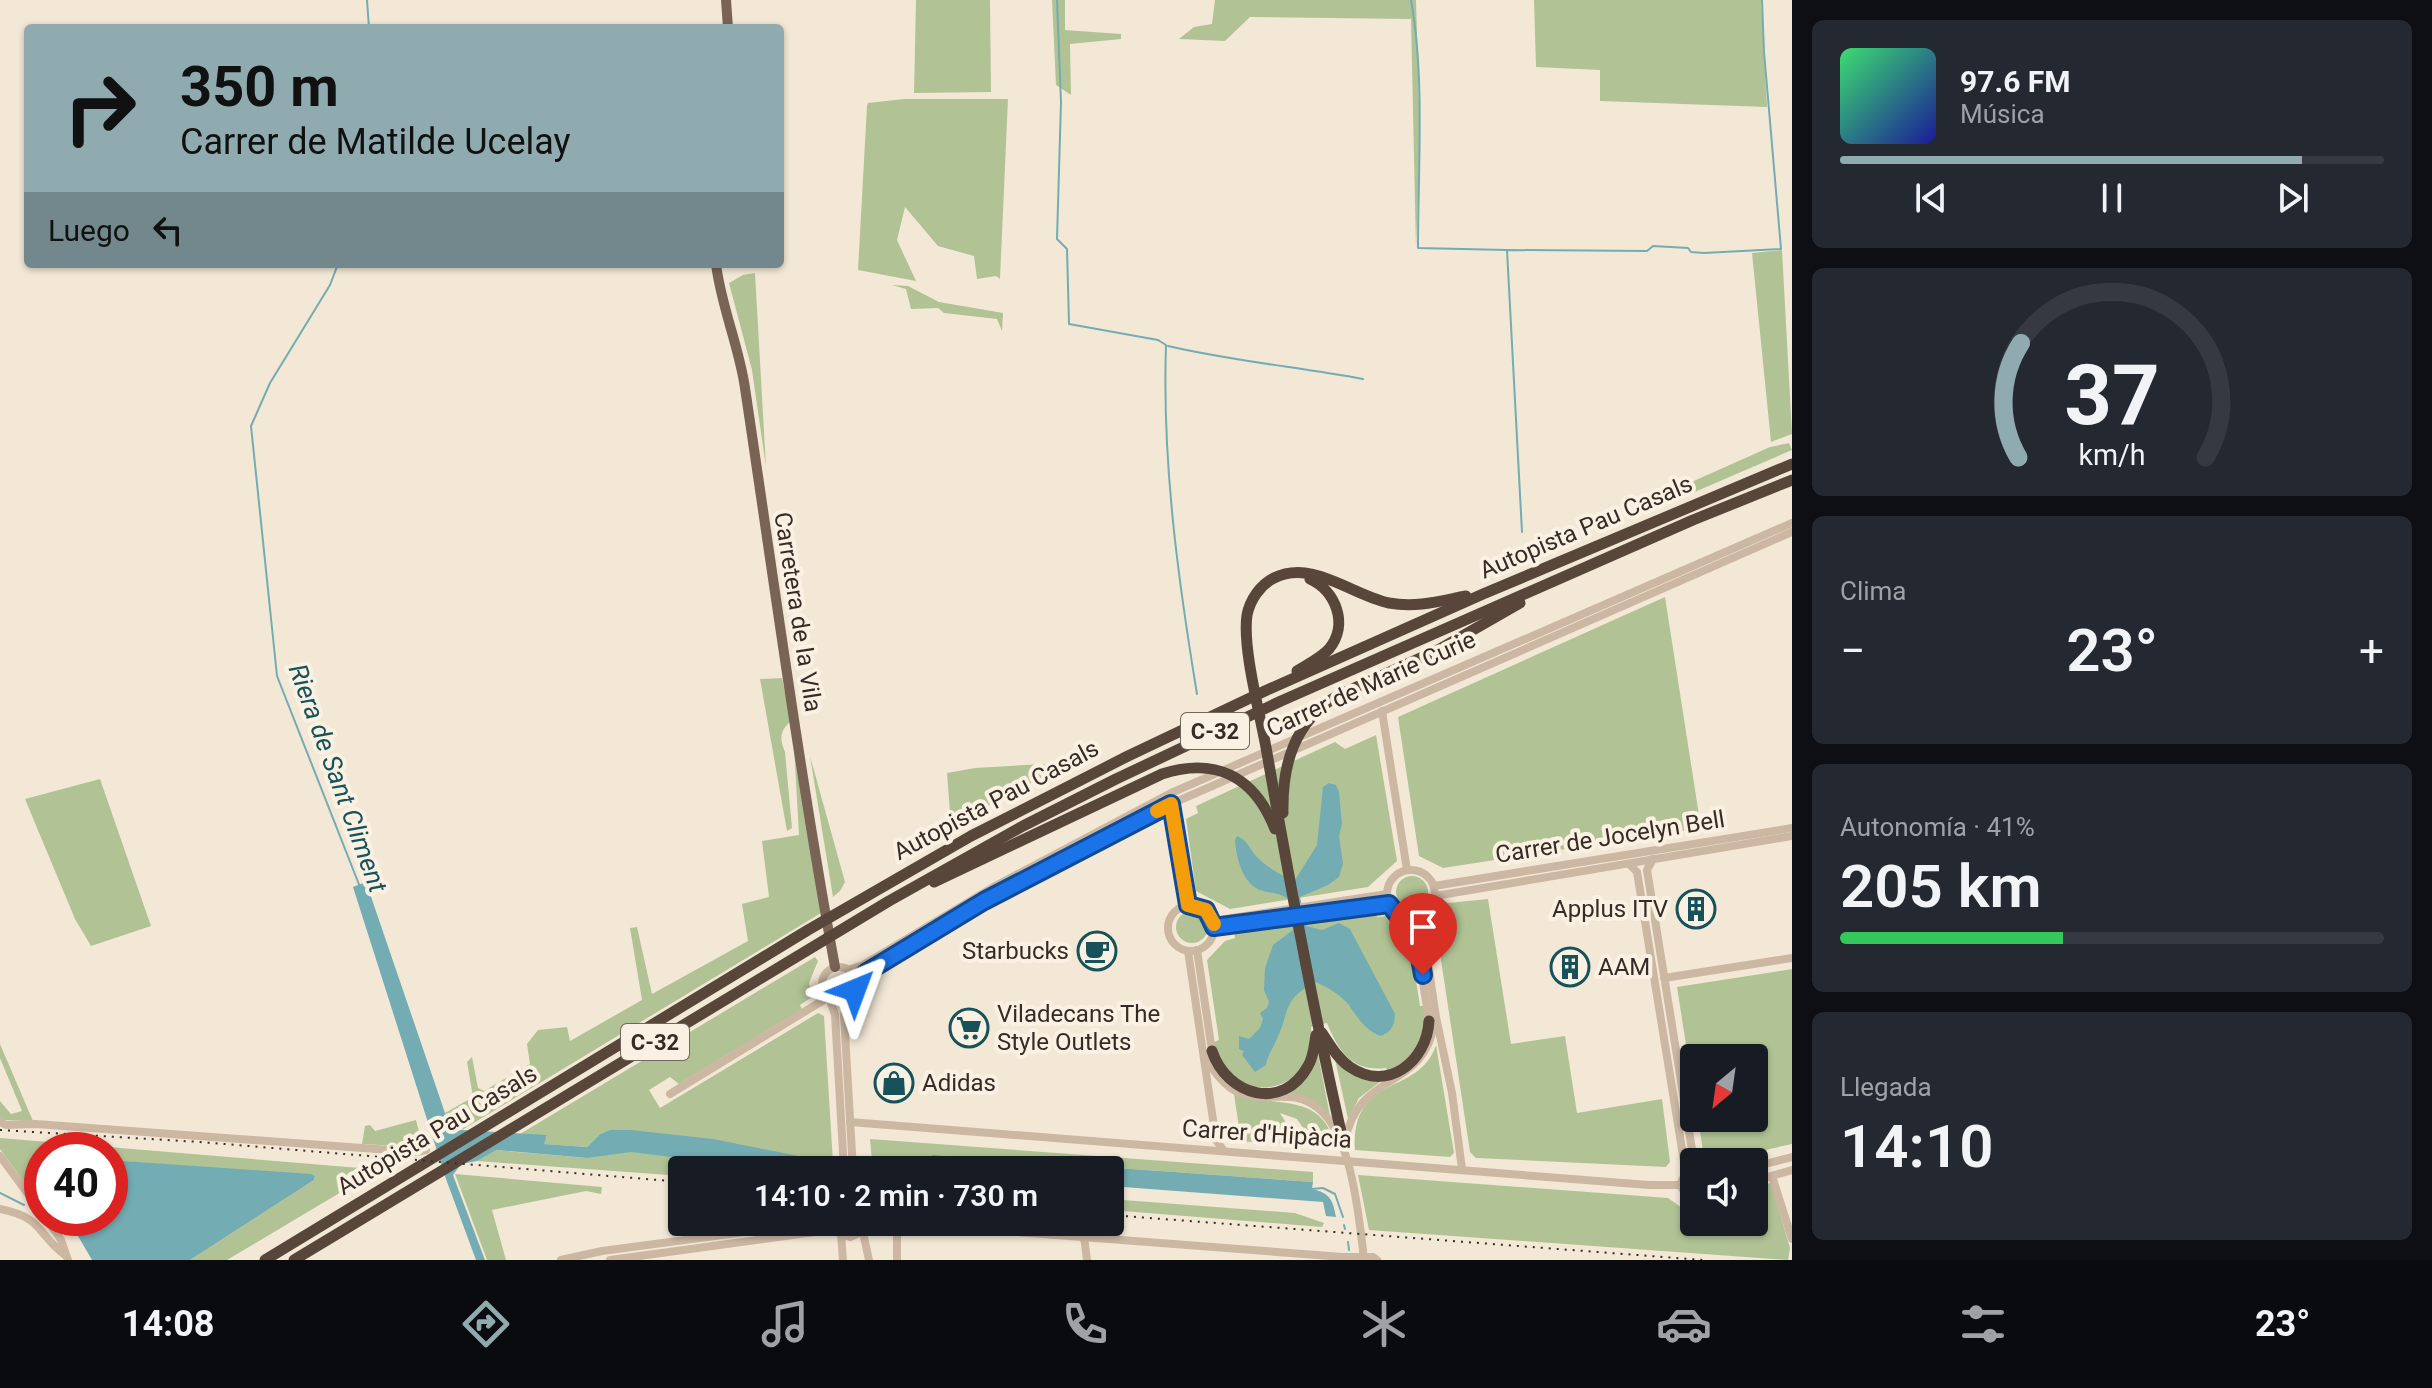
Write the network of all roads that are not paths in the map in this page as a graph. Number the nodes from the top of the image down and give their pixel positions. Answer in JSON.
{"nodes":[{"id":1,"x":726,"y":0,"type":"edge"},
{"id":2,"x":728,"y":24,"type":"edge"},
{"id":3,"x":717,"y":268,"type":"edge"},
{"id":4,"x":1792,"y":464,"type":"edge"},
{"id":5,"x":1792,"y":480,"type":"edge"},
{"id":6,"x":1792,"y":523,"type":"edge"},
{"id":7,"x":1792,"y":531,"type":"edge"},
{"id":8,"x":1278,"y":576,"type":"junction"},
{"id":9,"x":1552,"y":584,"type":"junction"},
{"id":10,"x":1483,"y":594,"type":"junction"},
{"id":11,"x":1267,"y":690,"type":"junction"},
{"id":12,"x":1382,"y":711,"type":"junction"},
{"id":13,"x":1171,"y":793,"type":"junction"},
{"id":14,"x":1171,"y":804,"type":"junction"},
{"id":15,"x":1792,"y":828,"type":"edge"},
{"id":16,"x":1792,"y":836,"type":"edge"},
{"id":17,"x":1282,"y":847,"type":"junction"},
{"id":18,"x":1653,"y":859,"type":"junction"},
{"id":19,"x":1628,"y":863,"type":"junction"},
{"id":20,"x":1407,"y":870,"type":"junction"},
{"id":21,"x":1434,"y":891,"type":"junction"},
{"id":22,"x":1388,"y":899,"type":"junction"},
{"id":23,"x":889,"y":901,"type":"junction"},
{"id":24,"x":1188,"y":905,"type":"junction"},
{"id":25,"x":1417,"y":917,"type":"junction"},
{"id":26,"x":1214,"y":924,"type":"junction"},
{"id":27,"x":1193,"y":950,"type":"junction"},
{"id":28,"x":1792,"y":958,"type":"edge"},
{"id":29,"x":835,"y":967,"type":"junction"},
{"id":30,"x":848,"y":970,"type":"junction"},
{"id":31,"x":1664,"y":978,"type":"junction"},
{"id":32,"x":856,"y":982,"type":"junction"},
{"id":33,"x":829,"y":999,"type":"junction"},
{"id":34,"x":848,"y":999,"type":"junction"},
{"id":35,"x":1433,"y":1019,"type":"junction"},
{"id":36,"x":1317,"y":1026,"type":"junction"},
{"id":37,"x":1208,"y":1053,"type":"junction"},
{"id":38,"x":670,"y":1094,"type":"dead end"},
{"id":39,"x":0,"y":1122,"type":"edge"},
{"id":40,"x":850,"y":1122,"type":"junction"},
{"id":41,"x":1216,"y":1140,"type":"junction"},
{"id":42,"x":1344,"y":1145,"type":"junction"},
{"id":43,"x":1686,"y":1148,"type":"edge"},
{"id":44,"x":1692,"y":1148,"type":"edge"},
{"id":45,"x":1194,"y":1149,"type":"junction"},
{"id":46,"x":426,"y":1150,"type":"dead end"},
{"id":47,"x":1224,"y":1151,"type":"junction"},
{"id":48,"x":848,"y":1152,"type":"junction"},
{"id":49,"x":0,"y":1156,"type":"edge"},
{"id":50,"x":847,"y":1156,"type":"edge"},
{"id":51,"x":849,"y":1156,"type":"edge"},
{"id":52,"x":1792,"y":1157,"type":"edge"},
{"id":53,"x":1768,"y":1163,"type":"edge"},
{"id":54,"x":1462,"y":1169,"type":"junction"},
{"id":55,"x":1792,"y":1170,"type":"edge"},
{"id":56,"x":1772,"y":1176,"type":"junction"},
{"id":57,"x":1768,"y":1177,"type":"edge"},
{"id":58,"x":1680,"y":1185,"type":"edge"},
{"id":59,"x":24,"y":1189,"type":"edge"},
{"id":60,"x":0,"y":1209,"type":"edge"},
{"id":61,"x":58,"y":1236,"type":"edge"},
{"id":62,"x":715,"y":1236,"type":"edge"},
{"id":63,"x":781,"y":1236,"type":"edge"},
{"id":64,"x":839,"y":1236,"type":"edge"},
{"id":65,"x":864,"y":1236,"type":"edge"},
{"id":66,"x":1084,"y":1237,"type":"junction"},
{"id":67,"x":1792,"y":1239,"type":"edge"},
{"id":68,"x":67,"y":1258,"type":"edge"},
{"id":69,"x":1343,"y":1258,"type":"edge"},
{"id":70,"x":265,"y":1260,"type":"edge"},
{"id":71,"x":294,"y":1260,"type":"edge"},
{"id":72,"x":561,"y":1260,"type":"edge"},
{"id":73,"x":610,"y":1260,"type":"edge"},
{"id":74,"x":843,"y":1260,"type":"edge"},
{"id":75,"x":869,"y":1260,"type":"edge"},
{"id":76,"x":897,"y":1260,"type":"edge"},
{"id":77,"x":1087,"y":1260,"type":"edge"},
{"id":78,"x":1364,"y":1260,"type":"edge"},
{"id":79,"x":1377,"y":1260,"type":"edge"}],
"edges":[{"from":1,"to":2,"type":"main road"},
{"from":3,"to":29,"type":"main road","name":"Carretera de la Vila"},
{"from":4,"to":10,"type":"highway","name":"Autopista Pau Casals","number":"C-32"},
{"from":5,"to":9,"type":"highway","name":"Autopista Pau Casals","number":"C-32"},
{"from":6,"to":13,"type":"street","name":"Carrer de Marie Curie"},
{"from":7,"to":12,"type":"street","name":"Carrer de Marie Curie"},
{"from":8,"to":10,"type":"highway"},
{"from":8,"to":11,"type":"highway"},
{"from":8,"to":17,"type":"highway"},
{"from":9,"to":17,"type":"highway"},
{"from":9,"to":23,"type":"highway","name":"Autopista Pau Casals","number":"C-32"},
{"from":10,"to":11,"type":"highway","name":"Autopista Pau Casals","number":"C-32"},
{"from":11,"to":70,"type":"highway","name":"Autopista Pau Casals","number":"C-32"},
{"from":12,"to":14,"type":"street","name":"Carrer de Marie Curie"},
{"from":12,"to":20,"type":"street"},
{"from":13,"to":14,"type":"street"},
{"from":13,"to":30,"type":"street","name":"Carrer de Marie Curie"},
{"from":14,"to":24,"type":"street"},
{"from":14,"to":32,"type":"street","name":"Carrer de Marie Curie"},
{"from":15,"to":21,"type":"street","name":"Carrer de Jocelyn Bell"},
{"from":16,"to":18,"type":"street","name":"Carrer de Jocelyn Bell"},
{"from":17,"to":23,"type":"highway"},
{"from":17,"to":36,"type":"highway"},
{"from":18,"to":19,"type":"street","name":"Carrer de Jocelyn Bell"},
{"from":18,"to":31,"type":"street"},
{"from":19,"to":21,"type":"street","name":"Carrer de Jocelyn Bell"},
{"from":19,"to":43,"type":"street"},
{"from":20,"to":21,"type":"street"},
{"from":20,"to":22,"type":"street"},
{"from":21,"to":25,"type":"street"},
{"from":22,"to":25,"type":"street"},
{"from":22,"to":26,"type":"street"},
{"from":23,"to":71,"type":"highway","name":"Autopista Pau Casals","number":"C-32"},
{"from":24,"to":26,"type":"street"},
{"from":24,"to":27,"type":"street"},
{"from":25,"to":35,"type":"street"},
{"from":26,"to":27,"type":"street"},
{"from":27,"to":37,"type":"street"},
{"from":28,"to":31,"type":"street"},
{"from":29,"to":30,"type":"street"},
{"from":29,"to":33,"type":"street"},
{"from":30,"to":32,"type":"street"},
{"from":31,"to":44,"type":"street"},
{"from":32,"to":34,"type":"street"},
{"from":33,"to":34,"type":"street"},
{"from":33,"to":38,"type":"street"},
{"from":33,"to":48,"type":"street"},
{"from":34,"to":40,"type":"street"},
{"from":35,"to":36,"type":"highway"},
{"from":35,"to":42,"type":"street"},
{"from":35,"to":54,"type":"street"},
{"from":36,"to":37,"type":"highway"},
{"from":36,"to":42,"type":"highway"},
{"from":37,"to":41,"type":"street"},
{"from":37,"to":42,"type":"street"},
{"from":39,"to":46,"type":"street"},
{"from":40,"to":45,"type":"street","name":"Carrer d'Hipàcia"},
{"from":40,"to":48,"type":"street"},
{"from":41,"to":45,"type":"street"},
{"from":41,"to":47,"type":"street"},
{"from":42,"to":78,"type":"street"},
{"from":45,"to":47,"type":"street","name":"Carrer d'Hipàcia"},
{"from":47,"to":54,"type":"street","name":"Carrer d'Hipàcia"},
{"from":48,"to":50,"type":"street"},
{"from":48,"to":51,"type":"street"},
{"from":49,"to":59,"type":"street"},
{"from":52,"to":53,"type":"street"},
{"from":54,"to":58,"type":"street","name":"Carrer d'Hipàcia"},
{"from":55,"to":56,"type":"street"},
{"from":56,"to":57,"type":"street"},
{"from":56,"to":67,"type":"street"},
{"from":60,"to":68,"type":"street"},
{"from":61,"to":68,"type":"street"},
{"from":62,"to":72,"type":"street"},
{"from":63,"to":73,"type":"street"},
{"from":64,"to":74,"type":"street"},
{"from":65,"to":75,"type":"street"},
{"from":66,"to":69,"type":"street"},
{"from":66,"to":76,"type":"street"},
{"from":66,"to":77,"type":"street"},
{"from":69,"to":79,"type":"street"}]}
